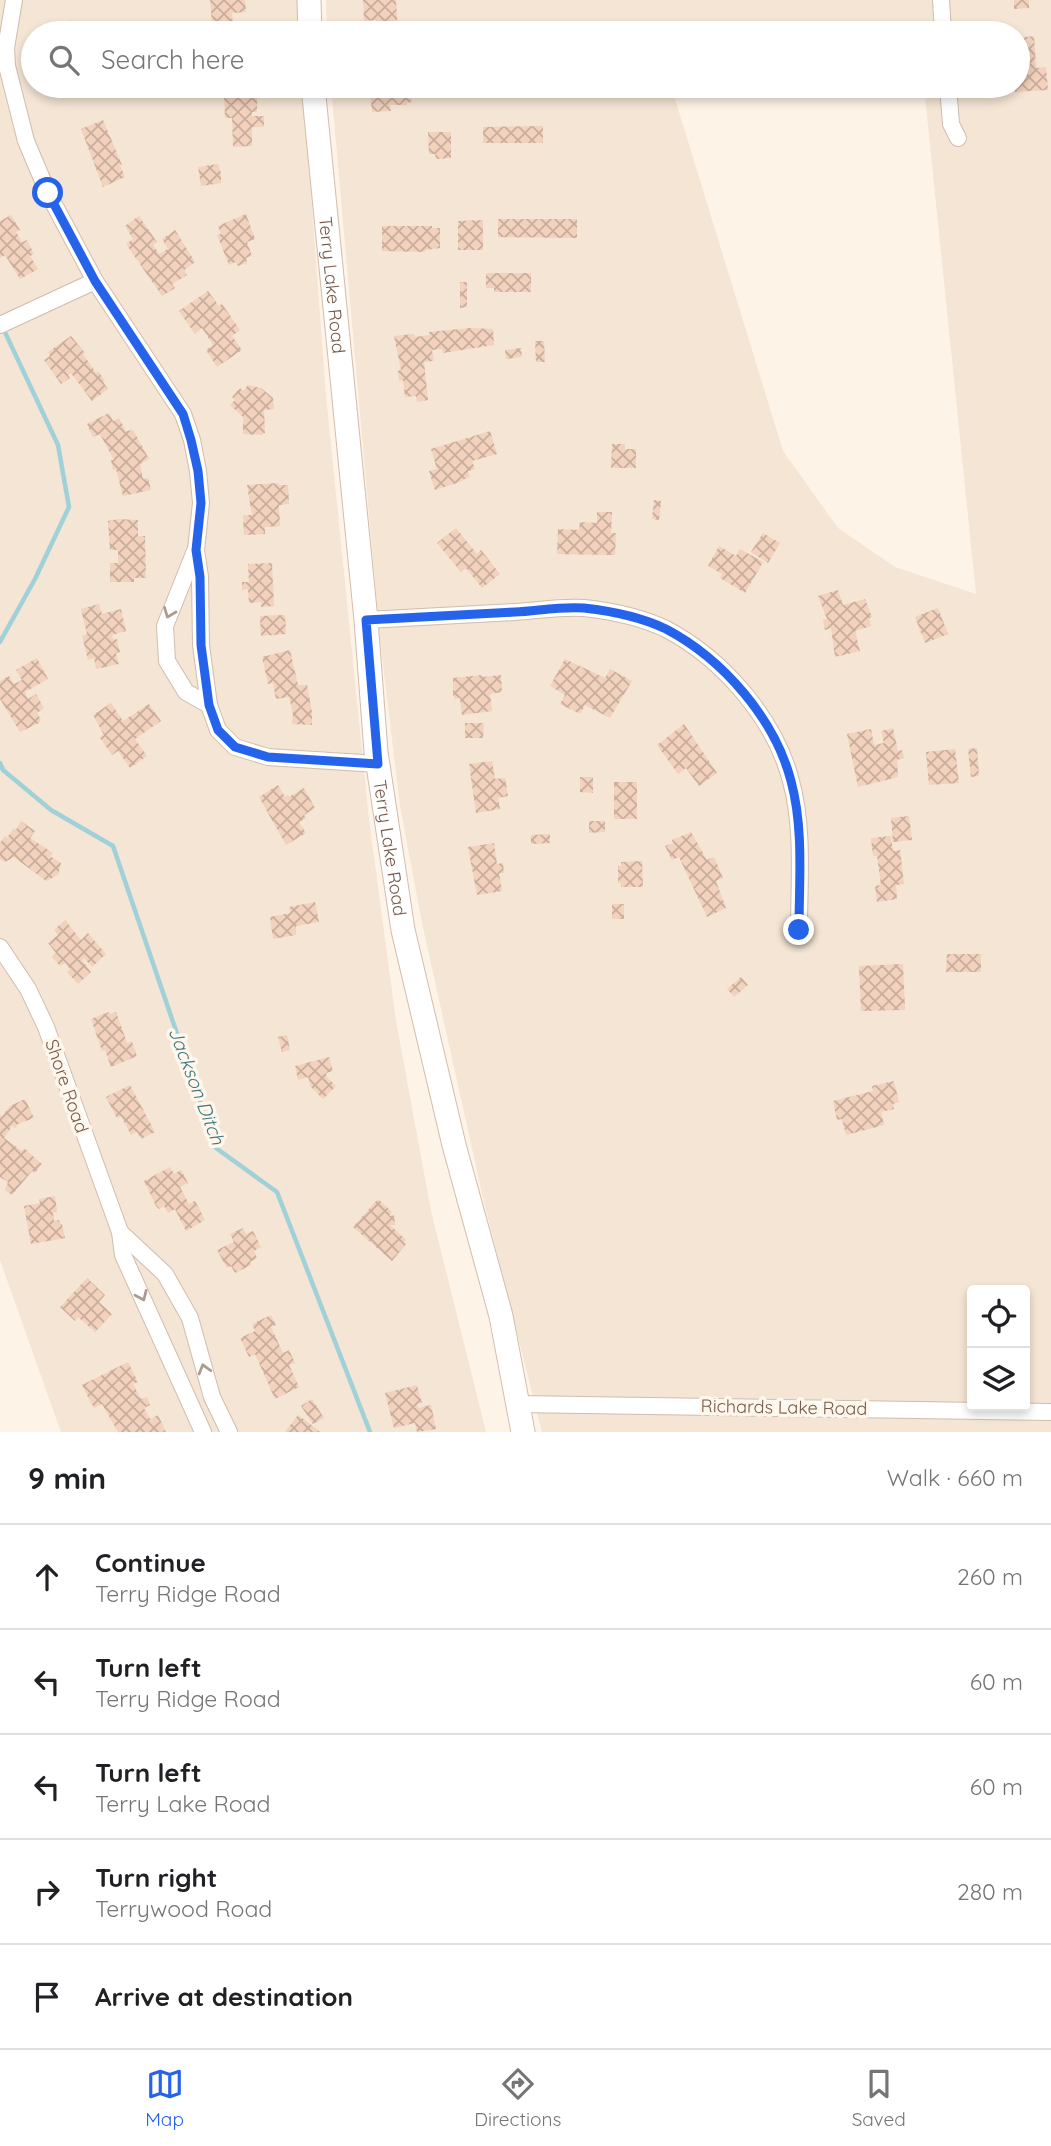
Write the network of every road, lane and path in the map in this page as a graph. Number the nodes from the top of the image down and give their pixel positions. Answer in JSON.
{"nodes":[{"id":1,"x":13,"y":0,"type":"edge"},
{"id":2,"x":309,"y":0,"type":"edge"},
{"id":3,"x":941,"y":0,"type":"edge"},
{"id":4,"x":310,"y":21,"type":"edge"},
{"id":5,"x":942,"y":21,"type":"edge"},
{"id":6,"x":314,"y":98,"type":"edge"},
{"id":7,"x":949,"y":98,"type":"edge"},
{"id":8,"x":958,"y":138,"type":"dead end"},
{"id":9,"x":95,"y":281,"type":"junction"},
{"id":10,"x":4,"y":324,"type":"edge"},
{"id":11,"x":196,"y":550,"type":"junction"},
{"id":12,"x":366,"y":620,"type":"junction"},
{"id":13,"x":209,"y":705,"type":"junction"},
{"id":14,"x":378,"y":764,"type":"junction"},
{"id":15,"x":799,"y":930,"type":"dead end"},
{"id":16,"x":0,"y":947,"type":"edge"},
{"id":17,"x":120,"y":1232,"type":"junction"},
{"id":18,"x":517,"y":1404,"type":"junction"},
{"id":19,"x":1051,"y":1412,"type":"edge"},
{"id":20,"x":203,"y":1432,"type":"edge"},
{"id":21,"x":229,"y":1432,"type":"edge"},
{"id":22,"x":523,"y":1432,"type":"edge"}],
"edges":[{"from":1,"to":9,"type":"street"},
{"from":2,"to":4,"type":"main road"},
{"from":3,"to":5,"type":"street"},
{"from":6,"to":12,"type":"main road","name":"Terry Lake Road"},
{"from":7,"to":8,"type":"street"},
{"from":9,"to":10,"type":"street"},
{"from":9,"to":11,"type":"street"},
{"from":11,"to":13,"type":"street"},
{"from":11,"to":13,"type":"street","one_way":true},
{"from":12,"to":14,"type":"main road","name":"Terry Lake Road"},
{"from":12,"to":15,"type":"street"},
{"from":13,"to":14,"type":"street"},
{"from":14,"to":18,"type":"main road","name":"Terry Lake Road"},
{"from":16,"to":17,"type":"street","name":"Shore Road"},
{"from":17,"to":20,"type":"street","name":"Shore Road","one_way":true},
{"from":21,"to":17,"type":"street","name":"Shore Road","one_way":true},
{"from":18,"to":19,"type":"street","name":"Richards Lake Road"},
{"from":18,"to":22,"type":"main road","name":"Terry Lake Road"}]}
